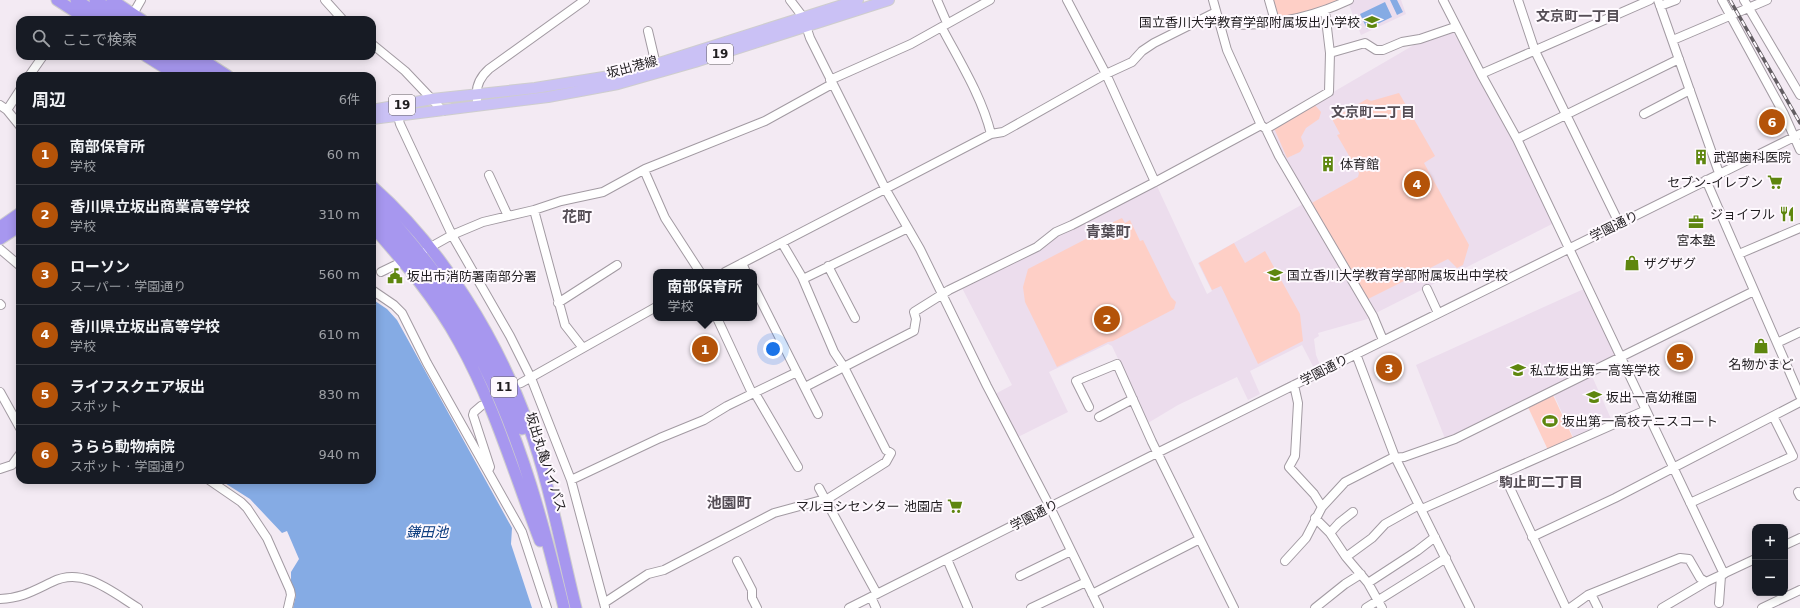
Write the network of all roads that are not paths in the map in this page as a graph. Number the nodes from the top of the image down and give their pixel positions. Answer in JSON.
{"nodes":[{"id":1,"x":58,"y":0,"type":"edge"},
{"id":2,"x":76,"y":0,"type":"edge"},
{"id":3,"x":95,"y":0,"type":"edge"},
{"id":4,"x":112,"y":0,"type":"edge"},
{"id":5,"x":141,"y":0,"type":"edge"},
{"id":6,"x":324,"y":0,"type":"edge"},
{"id":7,"x":585,"y":0,"type":"edge"},
{"id":8,"x":790,"y":0,"type":"edge"},
{"id":9,"x":858,"y":0,"type":"edge"},
{"id":10,"x":889,"y":0,"type":"edge"},
{"id":11,"x":937,"y":0,"type":"edge"},
{"id":12,"x":990,"y":0,"type":"edge"},
{"id":13,"x":1067,"y":0,"type":"edge"},
{"id":14,"x":1213,"y":0,"type":"edge"},
{"id":15,"x":1269,"y":0,"type":"edge"},
{"id":16,"x":1349,"y":0,"type":"edge"},
{"id":17,"x":1443,"y":0,"type":"edge"},
{"id":18,"x":1518,"y":0,"type":"edge"},
{"id":19,"x":1650,"y":0,"type":"edge"},
{"id":20,"x":1676,"y":0,"type":"edge"},
{"id":21,"x":1722,"y":0,"type":"edge"},
{"id":22,"x":1744,"y":0,"type":"edge"},
{"id":23,"x":1767,"y":0,"type":"edge"},
{"id":24,"x":1659,"y":3,"type":"edge"},
{"id":25,"x":1748,"y":8,"type":"junction"},
{"id":26,"x":1325,"y":11,"type":"junction"},
{"id":27,"x":1216,"y":12,"type":"junction"},
{"id":28,"x":1730,"y":15,"type":"junction"},
{"id":29,"x":82,"y":16,"type":"edge"},
{"id":30,"x":102,"y":16,"type":"edge"},
{"id":31,"x":130,"y":16,"type":"edge"},
{"id":32,"x":132,"y":16,"type":"edge"},
{"id":33,"x":135,"y":16,"type":"edge"},
{"id":34,"x":339,"y":16,"type":"edge"},
{"id":35,"x":802,"y":17,"type":"junction"},
{"id":36,"x":1275,"y":21,"type":"junction"},
{"id":37,"x":1219,"y":22,"type":"junction"},
{"id":38,"x":945,"y":25,"type":"junction"},
{"id":39,"x":806,"y":27,"type":"junction"},
{"id":40,"x":1456,"y":27,"type":"junction"},
{"id":41,"x":648,"y":31,"type":"dead end"},
{"id":42,"x":1673,"y":40,"type":"junction"},
{"id":43,"x":376,"y":47,"type":"edge"},
{"id":44,"x":1535,"y":51,"type":"junction"},
{"id":45,"x":1330,"y":52,"type":"junction"},
{"id":46,"x":1679,"y":59,"type":"junction"},
{"id":47,"x":40,"y":60,"type":"edge"},
{"id":48,"x":152,"y":60,"type":"edge"},
{"id":49,"x":171,"y":60,"type":"edge"},
{"id":50,"x":188,"y":60,"type":"edge"},
{"id":51,"x":203,"y":60,"type":"edge"},
{"id":52,"x":657,"y":69,"type":"junction"},
{"id":53,"x":33,"y":72,"type":"edge"},
{"id":54,"x":172,"y":72,"type":"edge"},
{"id":55,"x":191,"y":72,"type":"edge"},
{"id":56,"x":208,"y":72,"type":"edge"},
{"id":57,"x":222,"y":72,"type":"edge"},
{"id":58,"x":1106,"y":74,"type":"junction"},
{"id":59,"x":1481,"y":74,"type":"junction"},
{"id":60,"x":831,"y":82,"type":"junction"},
{"id":61,"x":1690,"y":90,"type":"junction"},
{"id":62,"x":16,"y":94,"type":"edge"},
{"id":63,"x":476,"y":94,"type":"junction"},
{"id":64,"x":1800,"y":95,"type":"edge"},
{"id":65,"x":432,"y":99,"type":"junction"},
{"id":66,"x":395,"y":106,"type":"junction"},
{"id":67,"x":477,"y":106,"type":"junction"},
{"id":68,"x":3,"y":107,"type":"edge"},
{"id":69,"x":376,"y":109,"type":"edge"},
{"id":70,"x":442,"y":111,"type":"junction"},
{"id":71,"x":1644,"y":114,"type":"dead end"},
{"id":72,"x":1566,"y":116,"type":"junction"},
{"id":73,"x":397,"y":117,"type":"junction"},
{"id":74,"x":376,"y":119,"type":"edge"},
{"id":75,"x":16,"y":122,"type":"edge"},
{"id":76,"x":1264,"y":127,"type":"junction"},
{"id":77,"x":991,"y":134,"type":"junction"},
{"id":78,"x":1797,"y":136,"type":"edge"},
{"id":79,"x":1518,"y":139,"type":"junction"},
{"id":80,"x":1800,"y":150,"type":"edge"},
{"id":81,"x":644,"y":170,"type":"junction"},
{"id":82,"x":1719,"y":173,"type":"junction"},
{"id":83,"x":489,"y":175,"type":"dead end"},
{"id":84,"x":1706,"y":180,"type":"junction"},
{"id":85,"x":1155,"y":182,"type":"junction"},
{"id":86,"x":376,"y":190,"type":"edge"},
{"id":87,"x":886,"y":190,"type":"junction"},
{"id":88,"x":376,"y":202,"type":"edge"},
{"id":89,"x":534,"y":210,"type":"junction"},
{"id":90,"x":16,"y":216,"type":"edge"},
{"id":91,"x":376,"y":216,"type":"edge"},
{"id":92,"x":508,"y":216,"type":"junction"},
{"id":93,"x":1619,"y":223,"type":"junction"},
{"id":94,"x":0,"y":227,"type":"edge"},
{"id":95,"x":908,"y":228,"type":"junction"},
{"id":96,"x":1800,"y":228,"type":"edge"},
{"id":97,"x":16,"y":229,"type":"edge"},
{"id":98,"x":376,"y":230,"type":"edge"},
{"id":99,"x":452,"y":235,"type":"junction"},
{"id":100,"x":0,"y":239,"type":"edge"},
{"id":101,"x":782,"y":243,"type":"junction"},
{"id":102,"x":428,"y":248,"type":"junction"},
{"id":103,"x":1570,"y":248,"type":"junction"},
{"id":104,"x":0,"y":249,"type":"edge"},
{"id":105,"x":1739,"y":254,"type":"junction"},
{"id":106,"x":405,"y":260,"type":"junction"},
{"id":107,"x":16,"y":263,"type":"edge"},
{"id":108,"x":742,"y":264,"type":"junction"},
{"id":109,"x":617,"y":265,"type":"dead end"},
{"id":110,"x":828,"y":266,"type":"junction"},
{"id":111,"x":698,"y":269,"type":"edge"},
{"id":112,"x":731,"y":269,"type":"edge"},
{"id":113,"x":744,"y":269,"type":"edge"},
{"id":114,"x":381,"y":272,"type":"dead end"},
{"id":115,"x":803,"y":279,"type":"junction"},
{"id":116,"x":1427,"y":289,"type":"dead end"},
{"id":117,"x":1754,"y":291,"type":"junction"},
{"id":118,"x":376,"y":293,"type":"edge"},
{"id":119,"x":757,"y":293,"type":"edge"},
{"id":120,"x":942,"y":294,"type":"junction"},
{"id":121,"x":558,"y":303,"type":"junction"},
{"id":122,"x":653,"y":309,"type":"edge"},
{"id":123,"x":1438,"y":313,"type":"junction"},
{"id":124,"x":855,"y":318,"type":"dead end"},
{"id":125,"x":718,"y":321,"type":"edge"},
{"id":126,"x":1800,"y":332,"type":"edge"},
{"id":127,"x":1383,"y":340,"type":"junction"},
{"id":128,"x":1777,"y":342,"type":"junction"},
{"id":129,"x":583,"y":348,"type":"junction"},
{"id":130,"x":1356,"y":354,"type":"junction"},
{"id":131,"x":1620,"y":357,"type":"junction"},
{"id":132,"x":844,"y":367,"type":"junction"},
{"id":133,"x":797,"y":372,"type":"junction"},
{"id":134,"x":531,"y":378,"type":"junction"},
{"id":135,"x":521,"y":384,"type":"dead end"},
{"id":136,"x":1294,"y":385,"type":"junction"},
{"id":137,"x":805,"y":387,"type":"junction"},
{"id":138,"x":0,"y":392,"type":"edge"},
{"id":139,"x":754,"y":393,"type":"junction"},
{"id":140,"x":1800,"y":396,"type":"edge"},
{"id":141,"x":1133,"y":399,"type":"junction"},
{"id":142,"x":1800,"y":402,"type":"edge"},
{"id":143,"x":481,"y":406,"type":"dead end"},
{"id":144,"x":1089,"y":408,"type":"dead end"},
{"id":145,"x":1646,"y":410,"type":"junction"},
{"id":146,"x":818,"y":414,"type":"dead end"},
{"id":147,"x":1773,"y":416,"type":"junction"},
{"id":148,"x":1099,"y":417,"type":"dead end"},
{"id":149,"x":16,"y":421,"type":"edge"},
{"id":150,"x":1158,"y":453,"type":"junction"},
{"id":151,"x":1395,"y":457,"type":"junction"},
{"id":152,"x":16,"y":460,"type":"edge"},
{"id":153,"x":798,"y":467,"type":"dead end"},
{"id":154,"x":1673,"y":467,"type":"junction"},
{"id":155,"x":0,"y":469,"type":"edge"},
{"id":156,"x":487,"y":470,"type":"junction"},
{"id":157,"x":1503,"y":473,"type":"junction"},
{"id":158,"x":571,"y":480,"type":"junction"},
{"id":159,"x":215,"y":484,"type":"edge"},
{"id":160,"x":818,"y":488,"type":"dead end"},
{"id":161,"x":825,"y":499,"type":"junction"},
{"id":162,"x":1690,"y":503,"type":"junction"},
{"id":163,"x":1050,"y":507,"type":"junction"},
{"id":164,"x":1322,"y":507,"type":"junction"},
{"id":165,"x":1420,"y":507,"type":"junction"},
{"id":166,"x":1353,"y":512,"type":"dead end"},
{"id":167,"x":1315,"y":518,"type":"junction"},
{"id":168,"x":1330,"y":533,"type":"junction"},
{"id":169,"x":1435,"y":537,"type":"junction"},
{"id":170,"x":1532,"y":537,"type":"junction"},
{"id":171,"x":1800,"y":538,"type":"edge"},
{"id":172,"x":1200,"y":539,"type":"junction"},
{"id":173,"x":1788,"y":544,"type":"edge"},
{"id":174,"x":1071,"y":551,"type":"junction"},
{"id":175,"x":1346,"y":557,"type":"junction"},
{"id":176,"x":1446,"y":558,"type":"junction"},
{"id":177,"x":947,"y":559,"type":"junction"},
{"id":178,"x":737,"y":561,"type":"dead end"},
{"id":179,"x":1285,"y":561,"type":"dead end"},
{"id":180,"x":1752,"y":561,"type":"edge"},
{"id":181,"x":1361,"y":574,"type":"junction"},
{"id":182,"x":1722,"y":575,"type":"junction"},
{"id":183,"x":1020,"y":576,"type":"dead end"},
{"id":184,"x":1086,"y":582,"type":"junction"},
{"id":185,"x":1706,"y":582,"type":"junction"},
{"id":186,"x":1368,"y":583,"type":"junction"},
{"id":187,"x":1800,"y":590,"type":"edge"},
{"id":188,"x":560,"y":592,"type":"junction"},
{"id":189,"x":1092,"y":594,"type":"junction"},
{"id":190,"x":1591,"y":594,"type":"junction"},
{"id":191,"x":874,"y":596,"type":"junction"},
{"id":192,"x":0,"y":599,"type":"edge"},
{"id":193,"x":1719,"y":603,"type":"dead end"},
{"id":194,"x":604,"y":605,"type":"edge"},
{"id":195,"x":1380,"y":605,"type":"edge"},
{"id":196,"x":138,"y":608,"type":"edge"},
{"id":197,"x":288,"y":608,"type":"edge"},
{"id":198,"x":547,"y":608,"type":"edge"},
{"id":199,"x":564,"y":608,"type":"edge"},
{"id":200,"x":576,"y":608,"type":"edge"},
{"id":201,"x":758,"y":608,"type":"edge"},
{"id":202,"x":849,"y":608,"type":"edge"},
{"id":203,"x":876,"y":608,"type":"edge"},
{"id":204,"x":968,"y":608,"type":"edge"},
{"id":205,"x":1031,"y":608,"type":"edge"},
{"id":206,"x":1099,"y":608,"type":"edge"},
{"id":207,"x":1234,"y":608,"type":"edge"},
{"id":208,"x":1315,"y":608,"type":"edge"},
{"id":209,"x":1366,"y":608,"type":"edge"},
{"id":210,"x":1470,"y":608,"type":"edge"},
{"id":211,"x":1566,"y":608,"type":"edge"},
{"id":212,"x":1570,"y":608,"type":"edge"},
{"id":213,"x":1598,"y":608,"type":"edge"},
{"id":214,"x":1662,"y":608,"type":"edge"},
{"id":215,"x":1762,"y":608,"type":"edge"}],
"edges":[{"from":1,"to":29,"type":"highway"},
{"from":2,"to":30,"type":"highway"},
{"from":3,"to":31,"type":"highway"},
{"from":4,"to":32,"type":"highway"},
{"from":5,"to":33,"type":"street"},
{"from":6,"to":34,"type":"street"},
{"from":7,"to":63,"type":"street"},
{"from":8,"to":35,"type":"street"},
{"from":9,"to":35,"type":"main road","name":"坂出港線","number":"19"},
{"from":10,"to":39,"type":"main road","name":"坂出港線","number":"19"},
{"from":11,"to":38,"type":"street"},
{"from":12,"to":38,"type":"street"},
{"from":13,"to":58,"type":"street"},
{"from":14,"to":27,"type":"street"},
{"from":15,"to":36,"type":"street"},
{"from":16,"to":26,"type":"street"},
{"from":17,"to":40,"type":"street"},
{"from":18,"to":44,"type":"street"},
{"from":19,"to":44,"type":"street"},
{"from":20,"to":24,"type":"street"},
{"from":21,"to":28,"type":"street"},
{"from":22,"to":25,"type":"street"},
{"from":23,"to":25,"type":"street"},
{"from":24,"to":42,"type":"street"},
{"from":25,"to":28,"type":"street"},
{"from":25,"to":64,"type":"street"},
{"from":26,"to":36,"type":"street"},
{"from":26,"to":45,"type":"street"},
{"from":27,"to":37,"type":"street"},
{"from":27,"to":58,"type":"street"},
{"from":28,"to":42,"type":"street"},
{"from":28,"to":78,"type":"street"},
{"from":35,"to":39,"type":"street"},
{"from":35,"to":52,"type":"main road","name":"坂出港線","number":"19"},
{"from":36,"to":37,"type":"street"},
{"from":37,"to":76,"type":"street"},
{"from":38,"to":60,"type":"street"},
{"from":38,"to":77,"type":"street"},
{"from":39,"to":52,"type":"main road","name":"坂出港線","number":"19"},
{"from":39,"to":60,"type":"street"},
{"from":40,"to":45,"type":"street"},
{"from":40,"to":59,"type":"street"},
{"from":41,"to":52,"type":"street"},
{"from":42,"to":46,"type":"street"},
{"from":43,"to":65,"type":"street"},
{"from":44,"to":59,"type":"street"},
{"from":44,"to":72,"type":"street"},
{"from":45,"to":76,"type":"street"},
{"from":46,"to":61,"type":"street"},
{"from":46,"to":72,"type":"street"},
{"from":47,"to":53,"type":"street"},
{"from":48,"to":54,"type":"highway"},
{"from":49,"to":55,"type":"highway"},
{"from":50,"to":56,"type":"highway"},
{"from":51,"to":57,"type":"highway"},
{"from":52,"to":63,"type":"main road","name":"坂出港線","number":"19"},
{"from":52,"to":67,"type":"main road","name":"坂出港線","number":"19"},
{"from":58,"to":77,"type":"street"},
{"from":58,"to":85,"type":"street"},
{"from":59,"to":79,"type":"street"},
{"from":60,"to":81,"type":"street"},
{"from":60,"to":87,"type":"street"},
{"from":61,"to":71,"type":"street"},
{"from":61,"to":82,"type":"street"},
{"from":62,"to":68,"type":"street"},
{"from":63,"to":65,"type":"main road","name":"坂出港線","number":"19"},
{"from":63,"to":67,"type":"street"},
{"from":65,"to":66,"type":"main road","name":"坂出港線","number":"19"},
{"from":65,"to":70,"type":"street"},
{"from":66,"to":69,"type":"main road","name":"坂出港線","number":"19"},
{"from":66,"to":73,"type":"street"},
{"from":67,"to":70,"type":"main road","name":"坂出港線","number":"19"},
{"from":68,"to":75,"type":"street"},
{"from":70,"to":73,"type":"main road","name":"坂出港線","number":"19"},
{"from":72,"to":79,"type":"street"},
{"from":72,"to":93,"type":"street"},
{"from":73,"to":74,"type":"main road","name":"坂出港線","number":"19"},
{"from":73,"to":99,"type":"street"},
{"from":76,"to":85,"type":"street"},
{"from":76,"to":127,"type":"street"},
{"from":77,"to":87,"type":"street"},
{"from":78,"to":80,"type":"street"},
{"from":78,"to":82,"type":"street","name":"学園通り"},
{"from":79,"to":103,"type":"street"},
{"from":81,"to":89,"type":"street"},
{"from":81,"to":111,"type":"street"},
{"from":82,"to":84,"type":"street","name":"学園通り"},
{"from":83,"to":92,"type":"street"},
{"from":84,"to":93,"type":"street","name":"学園通り"},
{"from":84,"to":105,"type":"street"},
{"from":85,"to":120,"type":"street"},
{"from":86,"to":102,"type":"highway"},
{"from":87,"to":95,"type":"street"},
{"from":87,"to":101,"type":"street"},
{"from":88,"to":200,"type":"highway","name":"坂出丸亀バイパス","number":"11"},
{"from":89,"to":92,"type":"street"},
{"from":89,"to":121,"type":"street"},
{"from":90,"to":94,"type":"highway"},
{"from":91,"to":188,"type":"highway","name":"坂出丸亀バイパス","number":"11"},
{"from":92,"to":99,"type":"street"},
{"from":93,"to":103,"type":"street","name":"学園通り"},
{"from":95,"to":110,"type":"street"},
{"from":95,"to":120,"type":"street"},
{"from":96,"to":105,"type":"street"},
{"from":97,"to":100,"type":"highway"},
{"from":98,"to":106,"type":"highway"},
{"from":99,"to":102,"type":"street"},
{"from":99,"to":134,"type":"street"},
{"from":101,"to":108,"type":"street"},
{"from":101,"to":115,"type":"street"},
{"from":102,"to":200,"type":"highway","number":"11"},
{"from":103,"to":123,"type":"street","name":"学園通り"},
{"from":103,"to":131,"type":"street"},
{"from":104,"to":107,"type":"street"},
{"from":105,"to":117,"type":"street"},
{"from":106,"to":114,"type":"street"},
{"from":106,"to":188,"type":"highway"},
{"from":108,"to":112,"type":"street"},
{"from":108,"to":113,"type":"street"},
{"from":109,"to":121,"type":"street"},
{"from":110,"to":115,"type":"street"},
{"from":110,"to":124,"type":"street"},
{"from":115,"to":132,"type":"street"},
{"from":116,"to":123,"type":"street"},
{"from":117,"to":128,"type":"street"},
{"from":117,"to":131,"type":"street"},
{"from":118,"to":156,"type":"street"},
{"from":119,"to":133,"type":"street"},
{"from":120,"to":132,"type":"street"},
{"from":120,"to":163,"type":"street"},
{"from":121,"to":129,"type":"street"},
{"from":122,"to":129,"type":"street"},
{"from":123,"to":127,"type":"street","name":"学園通り"},
{"from":125,"to":139,"type":"street"},
{"from":126,"to":128,"type":"street"},
{"from":127,"to":130,"type":"street","name":"学園通り"},
{"from":128,"to":140,"type":"street"},
{"from":129,"to":134,"type":"street"},
{"from":130,"to":136,"type":"street","name":"学園通り"},
{"from":130,"to":151,"type":"street"},
{"from":131,"to":145,"type":"street"},
{"from":131,"to":151,"type":"street"},
{"from":132,"to":137,"type":"street"},
{"from":132,"to":161,"type":"street"},
{"from":133,"to":137,"type":"street"},
{"from":133,"to":139,"type":"street"},
{"from":134,"to":135,"type":"street"},
{"from":134,"to":158,"type":"street"},
{"from":136,"to":150,"type":"street","name":"学園通り"},
{"from":136,"to":164,"type":"street"},
{"from":137,"to":146,"type":"street"},
{"from":138,"to":149,"type":"street"},
{"from":139,"to":153,"type":"street"},
{"from":139,"to":158,"type":"street"},
{"from":141,"to":144,"type":"street"},
{"from":141,"to":148,"type":"street"},
{"from":141,"to":150,"type":"street"},
{"from":142,"to":147,"type":"street"},
{"from":143,"to":156,"type":"street"},
{"from":145,"to":154,"type":"street"},
{"from":145,"to":157,"type":"street"},
{"from":147,"to":154,"type":"street"},
{"from":147,"to":162,"type":"street"},
{"from":150,"to":163,"type":"street","name":"学園通り"},
{"from":150,"to":172,"type":"street"},
{"from":151,"to":164,"type":"street"},
{"from":151,"to":165,"type":"street"},
{"from":152,"to":155,"type":"street"},
{"from":154,"to":162,"type":"street"},
{"from":154,"to":170,"type":"street"},
{"from":156,"to":198,"type":"street"},
{"from":157,"to":165,"type":"street"},
{"from":157,"to":170,"type":"street"},
{"from":158,"to":194,"type":"street"},
{"from":159,"to":197,"type":"street"},
{"from":160,"to":161,"type":"street"},
{"from":161,"to":191,"type":"street"},
{"from":161,"to":194,"type":"street"},
{"from":162,"to":182,"type":"street"},
{"from":163,"to":174,"type":"street"},
{"from":163,"to":177,"type":"street","name":"学園通り"},
{"from":164,"to":167,"type":"street"},
{"from":165,"to":169,"type":"street"},
{"from":165,"to":175,"type":"street"},
{"from":166,"to":168,"type":"street"},
{"from":167,"to":168,"type":"street"},
{"from":167,"to":179,"type":"street"},
{"from":168,"to":175,"type":"street"},
{"from":169,"to":176,"type":"street"},
{"from":169,"to":186,"type":"street"},
{"from":170,"to":211,"type":"street"},
{"from":171,"to":173,"type":"street"},
{"from":172,"to":189,"type":"street"},
{"from":172,"to":207,"type":"street"},
{"from":174,"to":183,"type":"street"},
{"from":174,"to":184,"type":"street"},
{"from":175,"to":181,"type":"street"},
{"from":176,"to":195,"type":"street"},
{"from":176,"to":210,"type":"street"},
{"from":177,"to":191,"type":"street","name":"学園通り"},
{"from":177,"to":204,"type":"street"},
{"from":178,"to":201,"type":"street"},
{"from":180,"to":182,"type":"street"},
{"from":181,"to":186,"type":"street"},
{"from":181,"to":208,"type":"street"},
{"from":182,"to":185,"type":"street"},
{"from":182,"to":193,"type":"street"},
{"from":184,"to":189,"type":"street"},
{"from":184,"to":205,"type":"street"},
{"from":185,"to":190,"type":"street"},
{"from":185,"to":214,"type":"street"},
{"from":186,"to":195,"type":"street"},
{"from":187,"to":215,"type":"street"},
{"from":188,"to":199,"type":"highway","name":"坂出丸亀バイパス","number":"11"},
{"from":189,"to":206,"type":"street"},
{"from":190,"to":212,"type":"street"},
{"from":190,"to":213,"type":"street"},
{"from":191,"to":202,"type":"street","name":"学園通り"},
{"from":191,"to":203,"type":"street"},
{"from":192,"to":196,"type":"street"},
{"from":195,"to":209,"type":"street"}]}
